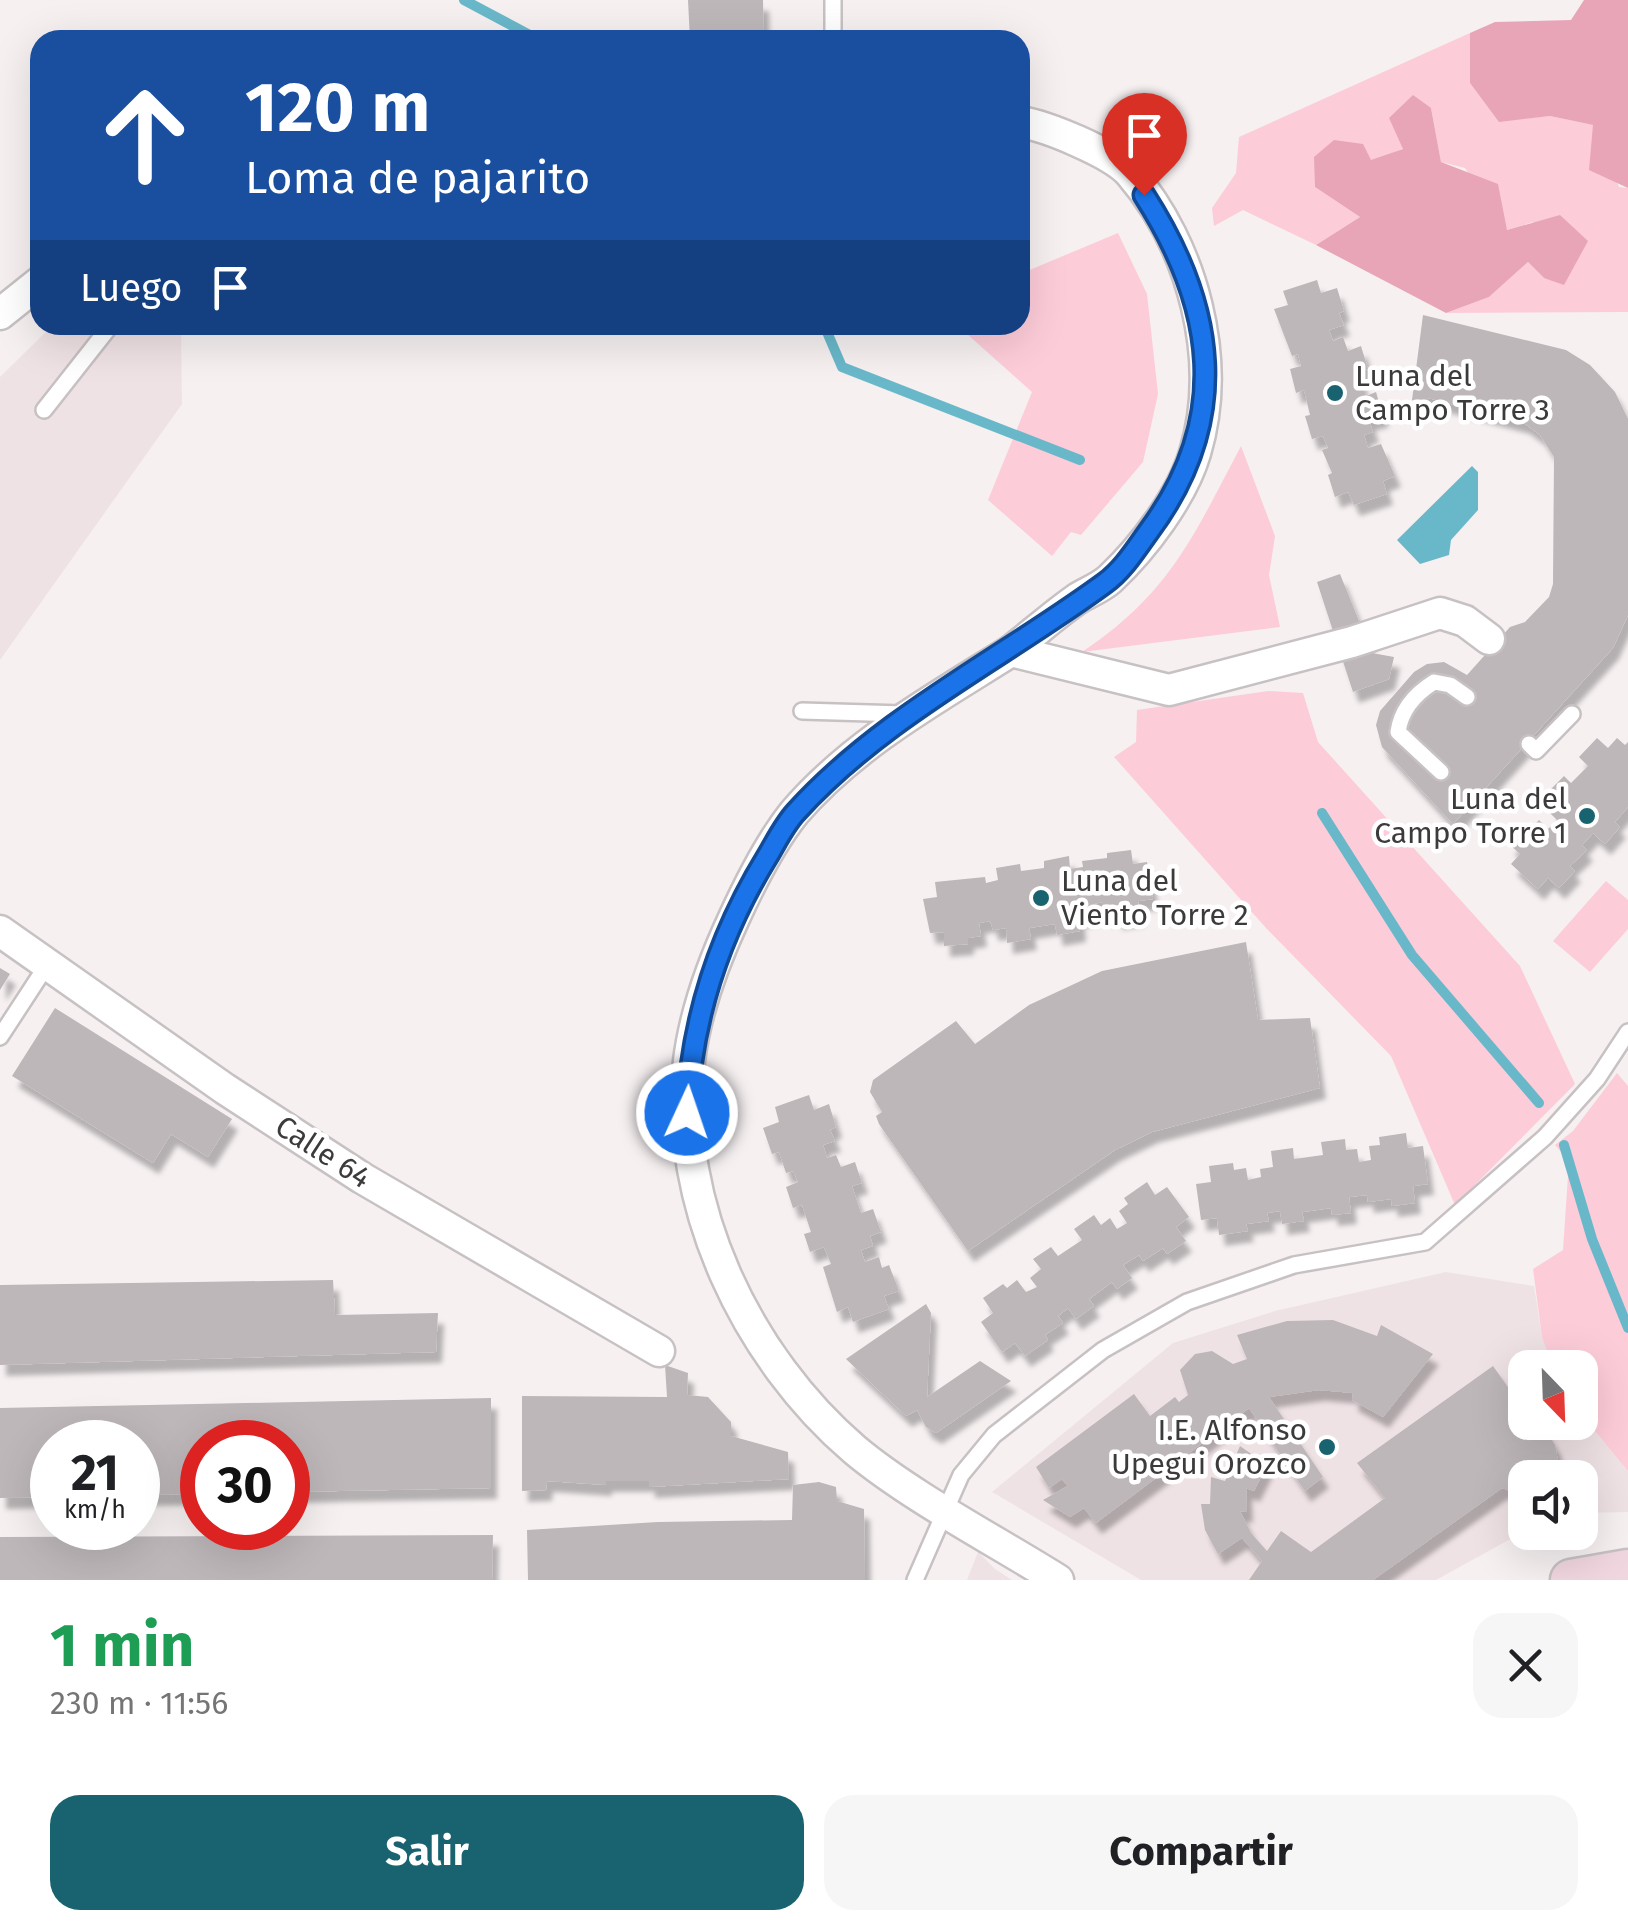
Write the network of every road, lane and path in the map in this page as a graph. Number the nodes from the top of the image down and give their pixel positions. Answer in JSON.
{"nodes":[{"id":1,"x":833,"y":0,"type":"edge"},
{"id":2,"x":833,"y":30,"type":"edge"},
{"id":3,"x":1030,"y":124,"type":"edge"},
{"id":4,"x":30,"y":290,"type":"edge"},
{"id":5,"x":0,"y":314,"type":"edge"},
{"id":6,"x":103,"y":335,"type":"edge"},
{"id":7,"x":44,"y":410,"type":"dead end"},
{"id":8,"x":1488,"y":639,"type":"dead end"},
{"id":9,"x":1011,"y":651,"type":"junction"},
{"id":10,"x":1467,"y":697,"type":"dead end"},
{"id":11,"x":802,"y":711,"type":"dead end"},
{"id":12,"x":912,"y":714,"type":"junction"},
{"id":13,"x":1572,"y":714,"type":"dead end"},
{"id":14,"x":1530,"y":744,"type":"dead end"},
{"id":15,"x":1441,"y":772,"type":"dead end"},
{"id":16,"x":0,"y":931,"type":"edge"},
{"id":17,"x":47,"y":965,"type":"junction"},
{"id":18,"x":1628,"y":1032,"type":"edge"},
{"id":19,"x":0,"y":1037,"type":"edge"},
{"id":20,"x":659,"y":1351,"type":"dead end"},
{"id":21,"x":944,"y":1509,"type":"junction"},
{"id":22,"x":1628,"y":1570,"type":"edge"},
{"id":23,"x":915,"y":1580,"type":"edge"},
{"id":24,"x":1058,"y":1580,"type":"edge"},
{"id":25,"x":1571,"y":1580,"type":"edge"}],
"edges":[{"from":1,"to":2,"type":"lane"},
{"from":3,"to":9,"type":"street"},
{"from":4,"to":5,"type":"street"},
{"from":6,"to":7,"type":"lane"},
{"from":8,"to":9,"type":"street"},
{"from":9,"to":12,"type":"street"},
{"from":10,"to":15,"type":"lane"},
{"from":11,"to":12,"type":"lane"},
{"from":12,"to":21,"type":"street"},
{"from":13,"to":14,"type":"lane"},
{"from":16,"to":17,"type":"street","name":"Calle 64"},
{"from":17,"to":19,"type":"lane"},
{"from":17,"to":20,"type":"street","name":"Calle 64"},
{"from":18,"to":21,"type":"lane"},
{"from":21,"to":23,"type":"lane"},
{"from":21,"to":24,"type":"street"},
{"from":22,"to":25,"type":"street"}]}
